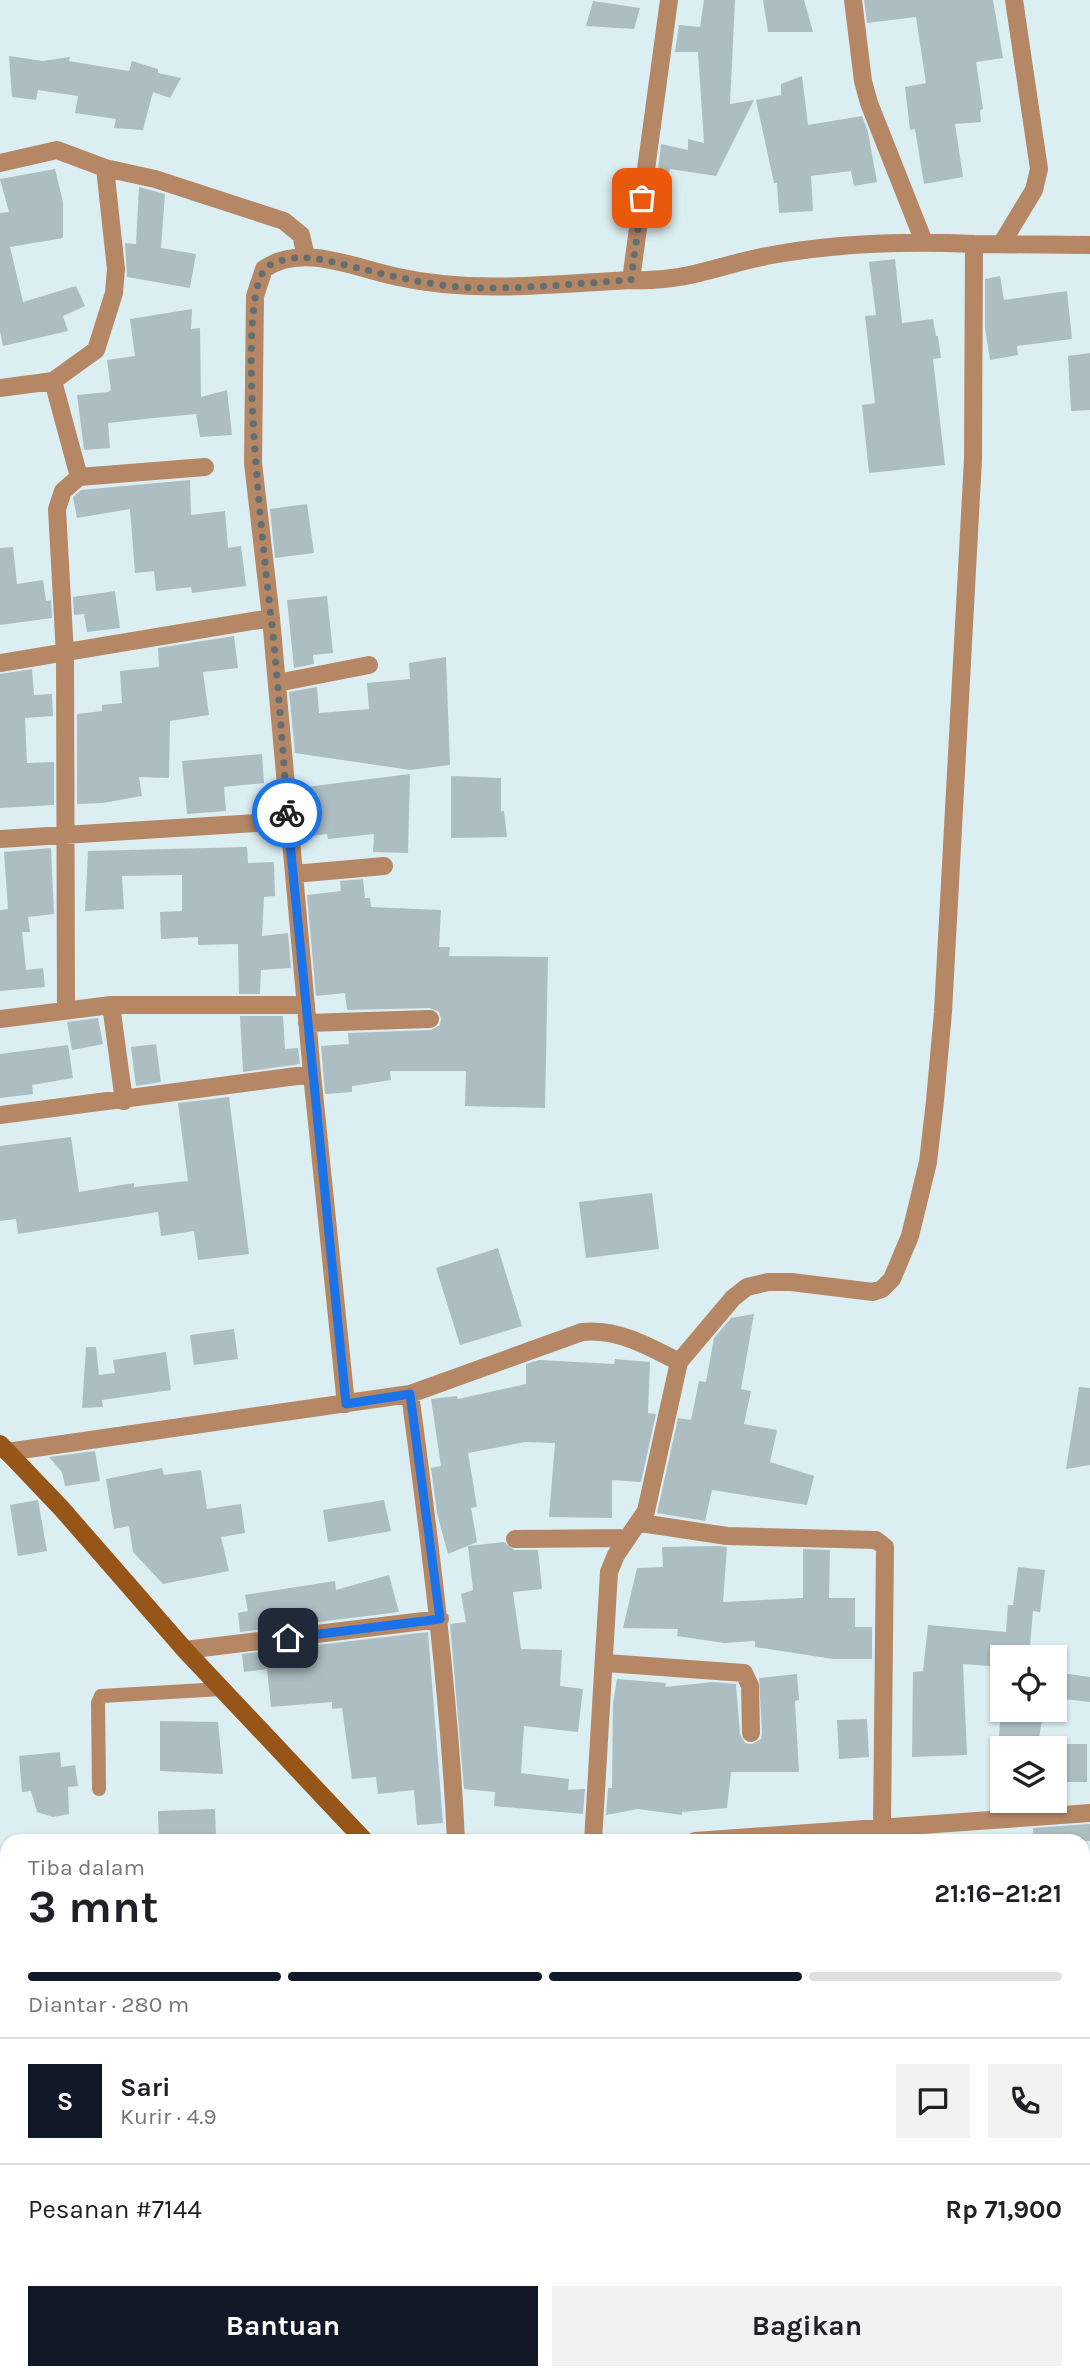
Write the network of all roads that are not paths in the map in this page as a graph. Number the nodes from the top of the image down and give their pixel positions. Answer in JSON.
{"nodes":[{"id":1,"x":669,"y":0,"type":"edge"},
{"id":2,"x":853,"y":0,"type":"edge"},
{"id":3,"x":1014,"y":0,"type":"edge"},
{"id":4,"x":0,"y":163,"type":"edge"},
{"id":5,"x":104,"y":168,"type":"junction"},
{"id":6,"x":923,"y":242,"type":"junction"},
{"id":7,"x":1002,"y":243,"type":"junction"},
{"id":8,"x":974,"y":244,"type":"junction"},
{"id":9,"x":1090,"y":245,"type":"edge"},
{"id":10,"x":306,"y":256,"type":"junction"},
{"id":11,"x":631,"y":280,"type":"junction"},
{"id":12,"x":53,"y":381,"type":"junction"},
{"id":13,"x":0,"y":388,"type":"edge"},
{"id":14,"x":205,"y":467,"type":"dead end"},
{"id":15,"x":79,"y":477,"type":"junction"},
{"id":16,"x":271,"y":618,"type":"junction"},
{"id":17,"x":65,"y":654,"type":"junction"},
{"id":18,"x":0,"y":663,"type":"edge"},
{"id":19,"x":369,"y":665,"type":"dead end"},
{"id":20,"x":277,"y":683,"type":"junction"},
{"id":21,"x":288,"y":821,"type":"junction"},
{"id":22,"x":66,"y":834,"type":"junction"},
{"id":23,"x":0,"y":839,"type":"edge"},
{"id":24,"x":384,"y":866,"type":"dead end"},
{"id":25,"x":295,"y":874,"type":"junction"},
{"id":26,"x":111,"y":1005,"type":"junction"},
{"id":27,"x":66,"y":1009,"type":"junction"},
{"id":28,"x":307,"y":1014,"type":"junction"},
{"id":29,"x":430,"y":1018,"type":"dead end"},
{"id":30,"x":0,"y":1019,"type":"edge"},
{"id":31,"x":312,"y":1074,"type":"junction"},
{"id":32,"x":124,"y":1101,"type":"junction"},
{"id":33,"x":0,"y":1115,"type":"edge"},
{"id":34,"x":679,"y":1362,"type":"junction"},
{"id":35,"x":410,"y":1394,"type":"junction"},
{"id":36,"x":346,"y":1404,"type":"junction"},
{"id":37,"x":4,"y":1448,"type":"edge"},
{"id":38,"x":640,"y":1523,"type":"junction"},
{"id":39,"x":626,"y":1538,"type":"junction"},
{"id":40,"x":514,"y":1539,"type":"dead end"},
{"id":41,"x":440,"y":1619,"type":"junction"},
{"id":42,"x":185,"y":1650,"type":"junction"},
{"id":43,"x":606,"y":1663,"type":"junction"},
{"id":44,"x":222,"y":1689,"type":"junction"},
{"id":45,"x":751,"y":1733,"type":"dead end"},
{"id":46,"x":99,"y":1789,"type":"dead end"},
{"id":47,"x":1090,"y":1813,"type":"edge"},
{"id":48,"x":882,"y":1826,"type":"junction"},
{"id":49,"x":358,"y":1834,"type":"edge"},
{"id":50,"x":456,"y":1834,"type":"edge"},
{"id":51,"x":594,"y":1834,"type":"edge"},
{"id":52,"x":782,"y":1834,"type":"edge"}],
"edges":[{"from":1,"to":11,"type":"street"},
{"from":2,"to":6,"type":"street"},
{"from":3,"to":7,"type":"street"},
{"from":4,"to":5,"type":"street"},
{"from":5,"to":10,"type":"street"},
{"from":5,"to":12,"type":"street"},
{"from":6,"to":8,"type":"street"},
{"from":6,"to":11,"type":"street"},
{"from":7,"to":8,"type":"street"},
{"from":7,"to":9,"type":"street"},
{"from":8,"to":34,"type":"street"},
{"from":10,"to":11,"type":"street"},
{"from":10,"to":16,"type":"street"},
{"from":12,"to":13,"type":"street"},
{"from":12,"to":15,"type":"street"},
{"from":14,"to":15,"type":"street"},
{"from":15,"to":17,"type":"street"},
{"from":16,"to":17,"type":"street"},
{"from":16,"to":20,"type":"street"},
{"from":17,"to":18,"type":"street"},
{"from":17,"to":22,"type":"street"},
{"from":19,"to":20,"type":"street"},
{"from":20,"to":21,"type":"street"},
{"from":21,"to":22,"type":"street"},
{"from":21,"to":25,"type":"street"},
{"from":22,"to":23,"type":"street"},
{"from":22,"to":27,"type":"street"},
{"from":24,"to":25,"type":"street"},
{"from":25,"to":28,"type":"street"},
{"from":26,"to":27,"type":"street"},
{"from":26,"to":28,"type":"street"},
{"from":26,"to":32,"type":"street"},
{"from":27,"to":30,"type":"street"},
{"from":28,"to":29,"type":"street"},
{"from":28,"to":31,"type":"street"},
{"from":31,"to":32,"type":"street"},
{"from":31,"to":36,"type":"street"},
{"from":32,"to":33,"type":"street"},
{"from":34,"to":35,"type":"street"},
{"from":34,"to":38,"type":"street"},
{"from":35,"to":36,"type":"street"},
{"from":35,"to":41,"type":"street"},
{"from":36,"to":37,"type":"street"},
{"from":37,"to":42,"type":"street"},
{"from":38,"to":39,"type":"street"},
{"from":38,"to":48,"type":"street"},
{"from":39,"to":40,"type":"street"},
{"from":39,"to":43,"type":"street"},
{"from":41,"to":42,"type":"street"},
{"from":41,"to":50,"type":"street"},
{"from":42,"to":44,"type":"street"},
{"from":43,"to":45,"type":"street"},
{"from":43,"to":51,"type":"street"},
{"from":44,"to":46,"type":"lane"},
{"from":44,"to":49,"type":"street"},
{"from":47,"to":48,"type":"street"},
{"from":48,"to":52,"type":"street"}]}
